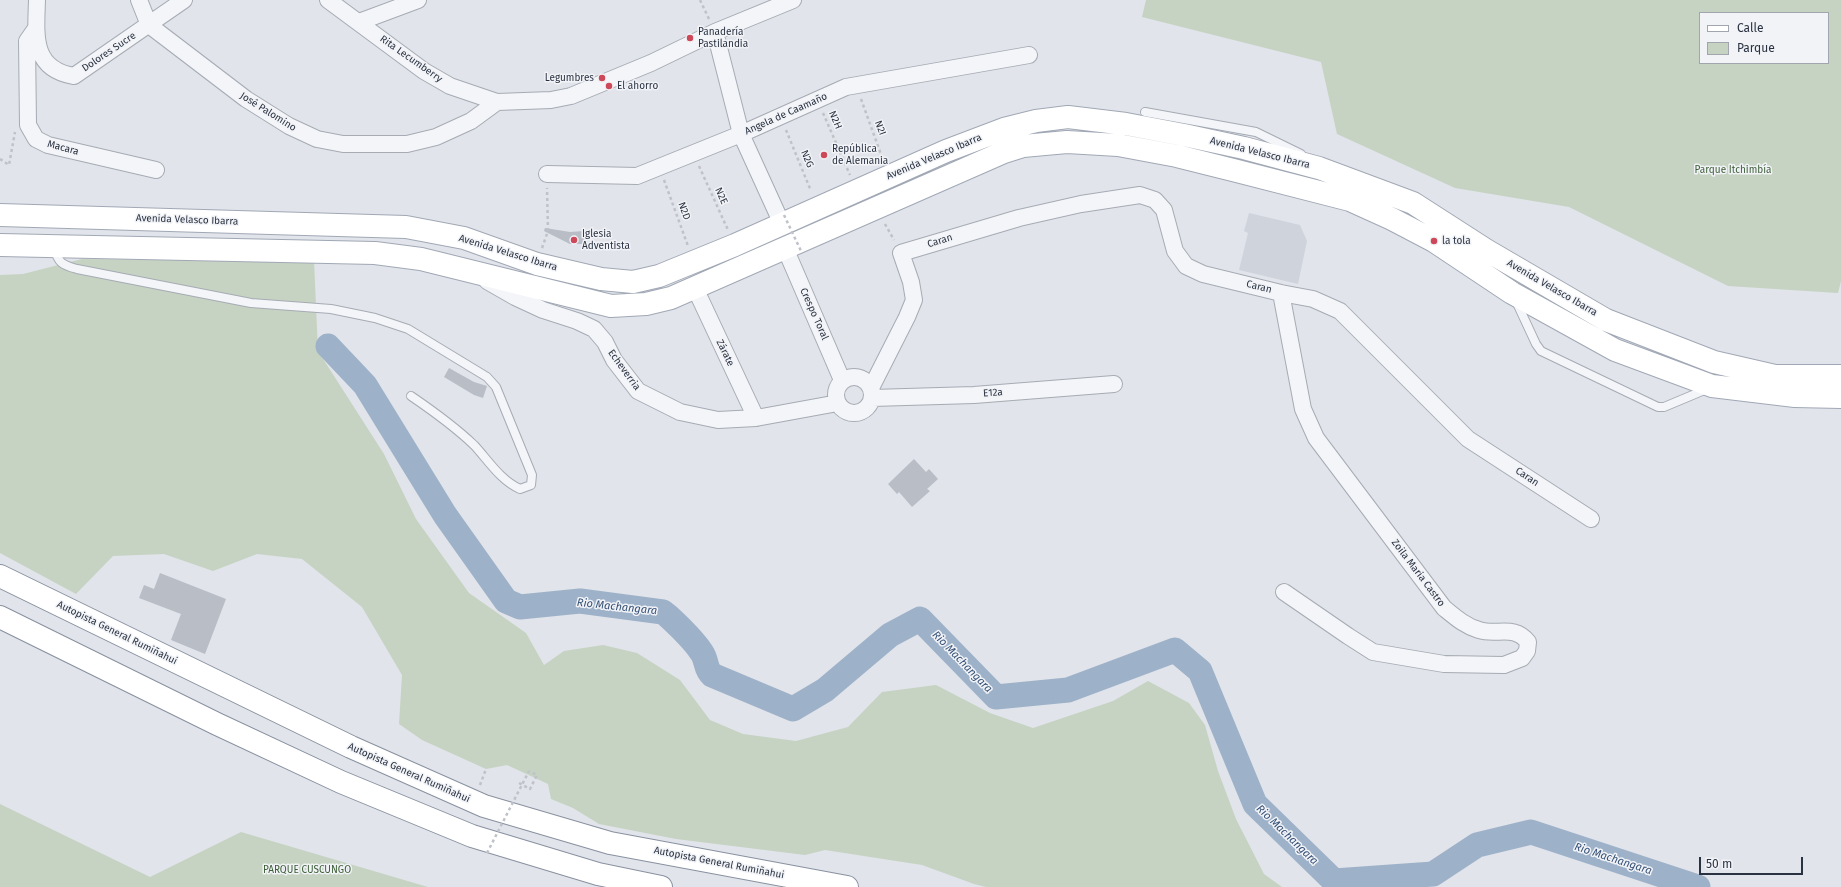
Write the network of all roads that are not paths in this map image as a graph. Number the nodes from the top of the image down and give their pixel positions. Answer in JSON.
{"nodes":[{"id":1,"x":37,"y":0,"type":"edge"},
{"id":2,"x":139,"y":0,"type":"edge"},
{"id":3,"x":184,"y":0,"type":"edge"},
{"id":4,"x":328,"y":0,"type":"edge"},
{"id":5,"x":418,"y":0,"type":"edge"},
{"id":6,"x":793,"y":0,"type":"edge"},
{"id":7,"x":359,"y":22,"type":"junction"},
{"id":8,"x":149,"y":25,"type":"junction"},
{"id":9,"x":36,"y":28,"type":"junction"},
{"id":10,"x":715,"y":32,"type":"junction"},
{"id":11,"x":1029,"y":55,"type":"dead end"},
{"id":12,"x":497,"y":102,"type":"junction"},
{"id":13,"x":1145,"y":112,"type":"dead end"},
{"id":14,"x":741,"y":134,"type":"junction"},
{"id":15,"x":1319,"y":168,"type":"junction"},
{"id":16,"x":156,"y":170,"type":"dead end"},
{"id":17,"x":548,"y":174,"type":"road end"},
{"id":18,"x":0,"y":202,"type":"edge"},
{"id":19,"x":0,"y":215,"type":"edge"},
{"id":20,"x":61,"y":216,"type":"junction"},
{"id":21,"x":783,"y":219,"type":"junction"},
{"id":22,"x":0,"y":245,"type":"edge"},
{"id":23,"x":54,"y":246,"type":"junction"},
{"id":24,"x":793,"y":249,"type":"junction"},
{"id":25,"x":1486,"y":250,"type":"junction"},
{"id":26,"x":1480,"y":271,"type":"junction"},
{"id":27,"x":474,"y":273,"type":"junction"},
{"id":28,"x":695,"y":288,"type":"junction"},
{"id":29,"x":1281,"y":293,"type":"junction"},
{"id":30,"x":1512,"y":293,"type":"junction"},
{"id":31,"x":1841,"y":376,"type":"edge"},
{"id":32,"x":842,"y":380,"type":"junction"},
{"id":33,"x":1114,"y":384,"type":"dead end"},
{"id":34,"x":1712,"y":386,"type":"junction"},
{"id":35,"x":872,"y":393,"type":"junction"},
{"id":36,"x":410,"y":396,"type":"dead end"},
{"id":37,"x":1841,"y":398,"type":"edge"},
{"id":38,"x":838,"y":403,"type":"junction"},
{"id":39,"x":756,"y":418,"type":"junction"},
{"id":40,"x":1591,"y":518,"type":"dead end"},
{"id":41,"x":0,"y":576,"type":"edge"},
{"id":42,"x":1284,"y":592,"type":"dead end"},
{"id":43,"x":0,"y":617,"type":"edge"},
{"id":44,"x":661,"y":887,"type":"edge"},
{"id":45,"x":846,"y":887,"type":"edge"}],
"edges":[{"from":1,"to":9,"type":"street","name":"Dolores Sucre"},
{"from":2,"to":8,"type":"street"},
{"from":3,"to":8,"type":"street","name":"Dolores Sucre"},
{"from":4,"to":7,"type":"street","name":"Rita Lecumberry"},
{"from":5,"to":7,"type":"street"},
{"from":6,"to":10,"type":"street","name":"Rita Lecumberry"},
{"from":7,"to":12,"type":"street","name":"Rita Lecumberry"},
{"from":8,"to":9,"type":"street","name":"Dolores Sucre"},
{"from":8,"to":12,"type":"street","name":"José Palomino"},
{"from":9,"to":16,"type":"street","name":"Macara"},
{"from":10,"to":12,"type":"street","name":"Rita Lecumberry"},
{"from":10,"to":14,"type":"street"},
{"from":11,"to":14,"type":"street","name":"Angela de Caamaño"},
{"from":13,"to":15,"type":"lane"},
{"from":14,"to":17,"type":"street","name":"Angela de Caamaño"},
{"from":14,"to":21,"type":"street"},
{"from":15,"to":21,"type":"main road","name":"Avenida Velasco Ibarra"},
{"from":15,"to":25,"type":"main road","name":"Avenida Velasco Ibarra"},
{"from":18,"to":20,"type":"main road"},
{"from":19,"to":20,"type":"main road","name":"Avenida Velasco Ibarra"},
{"from":20,"to":21,"type":"main road","name":"Avenida Velasco Ibarra"},
{"from":22,"to":23,"type":"main road"},
{"from":23,"to":27,"type":"main road"},
{"from":23,"to":36,"type":"lane"},
{"from":24,"to":26,"type":"main road"},
{"from":24,"to":28,"type":"main road"},
{"from":24,"to":32,"type":"street","name":"Crespo Toral"},
{"from":25,"to":26,"type":"main road"},
{"from":25,"to":31,"type":"main road","name":"Avenida Velasco Ibarra"},
{"from":26,"to":30,"type":"main road"},
{"from":27,"to":28,"type":"main road"},
{"from":27,"to":39,"type":"street","name":"Echeverria"},
{"from":28,"to":39,"type":"street","name":"Zárate"},
{"from":29,"to":35,"type":"street","name":"Caran"},
{"from":29,"to":40,"type":"street","name":"Caran"},
{"from":29,"to":42,"type":"street","name":"Zoila Maria Castro"},
{"from":30,"to":34,"type":"main road"},
{"from":30,"to":34,"type":"lane"},
{"from":32,"to":35,"type":"street"},
{"from":32,"to":38,"type":"street"},
{"from":33,"to":35,"type":"street","name":"E12a"},
{"from":34,"to":37,"type":"main road"},
{"from":35,"to":38,"type":"street"},
{"from":38,"to":39,"type":"street","name":"Echeverria"},
{"from":41,"to":45,"type":"main road","name":"Autopista General Rumiñahui"},
{"from":43,"to":44,"type":"main road"}]}
